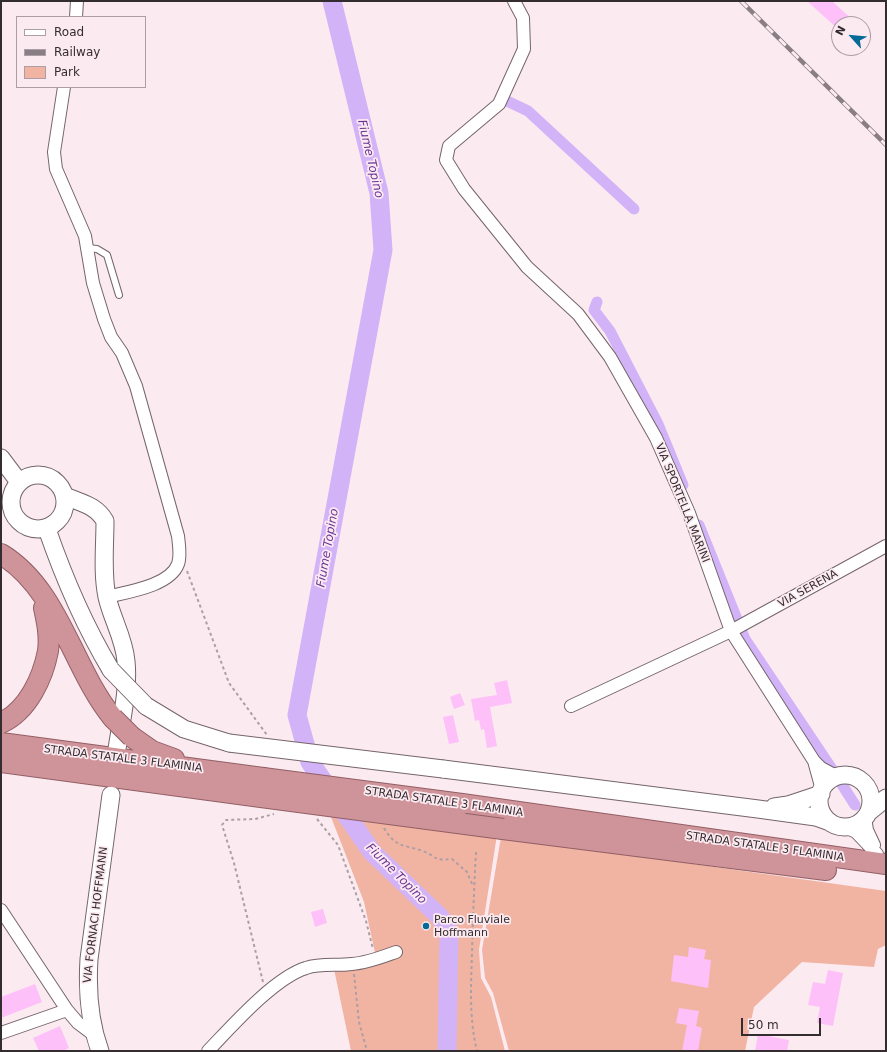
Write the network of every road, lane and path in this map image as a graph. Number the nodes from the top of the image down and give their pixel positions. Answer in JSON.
{"nodes":[{"id":1,"x":76,"y":1,"type":"edge"},
{"id":2,"x":514,"y":1,"type":"edge"},
{"id":3,"x":76,"y":16,"type":"edge"},
{"id":4,"x":64,"y":88,"type":"edge"},
{"id":5,"x":87,"y":248,"type":"junction"},
{"id":6,"x":119,"y":295,"type":"dead end"},
{"id":7,"x":1,"y":458,"type":"edge"},
{"id":8,"x":19,"y":482,"type":"junction"},
{"id":9,"x":65,"y":496,"type":"junction"},
{"id":10,"x":63,"y":514,"type":"junction"},
{"id":11,"x":48,"y":529,"type":"junction"},
{"id":12,"x":105,"y":536,"type":"junction"},
{"id":13,"x":886,"y":546,"type":"edge"},
{"id":14,"x":1,"y":554,"type":"edge"},
{"id":15,"x":178,"y":564,"type":"junction"},
{"id":16,"x":42,"y":594,"type":"junction"},
{"id":17,"x":107,"y":597,"type":"junction"},
{"id":18,"x":731,"y":631,"type":"junction"},
{"id":19,"x":571,"y":706,"type":"dead end"},
{"id":20,"x":1,"y":722,"type":"edge"},
{"id":21,"x":269,"y":739,"type":"dead end"},
{"id":22,"x":1,"y":743,"type":"edge"},
{"id":23,"x":125,"y":743,"type":"junction"},
{"id":24,"x":814,"y":761,"type":"junction"},
{"id":25,"x":1,"y":762,"type":"edge"},
{"id":26,"x":1,"y":772,"type":"edge"},
{"id":27,"x":838,"y":777,"type":"junction"},
{"id":28,"x":255,"y":786,"type":"junction"},
{"id":29,"x":866,"y":786,"type":"junction"},
{"id":30,"x":886,"y":788,"type":"edge"},
{"id":31,"x":822,"y":792,"type":"junction"},
{"id":32,"x":111,"y":795,"type":"dead end"},
{"id":33,"x":886,"y":798,"type":"edge"},
{"id":34,"x":758,"y":809,"type":"junction"},
{"id":35,"x":276,"y":813,"type":"dead end"},
{"id":36,"x":867,"y":815,"type":"junction"},
{"id":37,"x":316,"y":819,"type":"dead end"},
{"id":38,"x":382,"y":824,"type":"dead end"},
{"id":39,"x":838,"y":825,"type":"junction"},
{"id":40,"x":476,"y":852,"type":"dead end"},
{"id":41,"x":882,"y":859,"type":"edge"},
{"id":42,"x":886,"y":877,"type":"edge"},
{"id":43,"x":474,"y":887,"type":"junction"},
{"id":44,"x":1,"y":910,"type":"edge"},
{"id":45,"x":396,"y":952,"type":"dead end"},
{"id":46,"x":357,"y":963,"type":"junction"},
{"id":47,"x":265,"y":994,"type":"junction"},
{"id":48,"x":67,"y":1010,"type":"junction"},
{"id":49,"x":1,"y":1033,"type":"edge"},
{"id":50,"x":94,"y":1035,"type":"junction"},
{"id":51,"x":100,"y":1051,"type":"edge"},
{"id":52,"x":208,"y":1051,"type":"edge"},
{"id":53,"x":367,"y":1051,"type":"edge"},
{"id":54,"x":477,"y":1051,"type":"edge"}],
"edges":[{"from":1,"to":3,"type":"street"},
{"from":2,"to":18,"type":"street","name":"VIA SPORTELLA MARINI"},
{"from":4,"to":5,"type":"street"},
{"from":5,"to":6,"type":"lane"},
{"from":5,"to":15,"type":"street"},
{"from":7,"to":8,"type":"main road"},
{"from":8,"to":9,"type":"main road"},
{"from":8,"to":11,"type":"main road"},
{"from":9,"to":10,"type":"main road"},
{"from":9,"to":12,"type":"main road"},
{"from":10,"to":11,"type":"main road"},
{"from":10,"to":12,"type":"main road"},
{"from":11,"to":34,"type":"main road","bridge":true},
{"from":12,"to":17,"type":"main road"},
{"from":13,"to":18,"type":"street","name":"VIA SERENA"},
{"from":14,"to":16,"type":"highway"},
{"from":15,"to":17,"type":"street"},
{"from":15,"to":21,"type":"path"},
{"from":16,"to":20,"type":"highway"},
{"from":16,"to":23,"type":"highway","bridge":true},
{"from":17,"to":23,"type":"main road"},
{"from":18,"to":19,"type":"street","name":"VIA SERENA"},
{"from":18,"to":24,"type":"street","name":"VIA SPORTELLA MARINI"},
{"from":22,"to":28,"type":"highway","name":"STRADA STATALE 3 FLAMINIA"},
{"from":23,"to":28,"type":"highway"},
{"from":24,"to":27,"type":"street"},
{"from":24,"to":31,"type":"street","name":"VIA SPORTELLA MARINI"},
{"from":25,"to":28,"type":"highway","name":"STRADA STATALE 3 FLAMINIA"},
{"from":26,"to":28,"type":"highway"},
{"from":27,"to":29,"type":"main road"},
{"from":27,"to":31,"type":"main road"},
{"from":28,"to":41,"type":"highway","name":"STRADA STATALE 3 FLAMINIA","bridge":true},
{"from":28,"to":42,"type":"highway","name":"STRADA STATALE 3 FLAMINIA","bridge":true},
{"from":29,"to":30,"type":"main road"},
{"from":29,"to":36,"type":"main road"},
{"from":31,"to":34,"type":"main road"},
{"from":31,"to":39,"type":"main road","name":"VIA SPORTELLA MARINI"},
{"from":32,"to":50,"type":"main road","name":"VIA FORNACI HOFFMANN"},
{"from":33,"to":36,"type":"main road"},
{"from":34,"to":39,"type":"main road"},
{"from":35,"to":47,"type":"path"},
{"from":36,"to":39,"type":"main road"},
{"from":36,"to":41,"type":"street"},
{"from":37,"to":46,"type":"path"},
{"from":38,"to":43,"type":"path"},
{"from":39,"to":41,"type":"street"},
{"from":40,"to":43,"type":"path"},
{"from":43,"to":54,"type":"path"},
{"from":44,"to":48,"type":"street"},
{"from":45,"to":46,"type":"street"},
{"from":46,"to":47,"type":"street"},
{"from":46,"to":53,"type":"path"},
{"from":47,"to":52,"type":"street"},
{"from":48,"to":49,"type":"street"},
{"from":48,"to":50,"type":"street"},
{"from":50,"to":51,"type":"main road","name":"VIA FORNACI HOFFMANN"}]}
